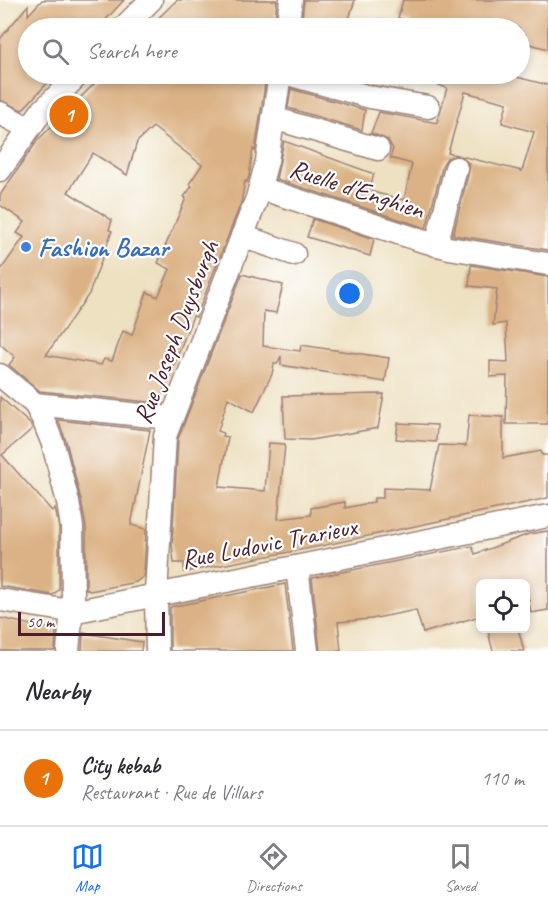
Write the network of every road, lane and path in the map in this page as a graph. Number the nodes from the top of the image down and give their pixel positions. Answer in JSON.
{"nodes":[{"id":1,"x":151,"y":0,"type":"edge"},
{"id":2,"x":291,"y":0,"type":"edge"},
{"id":3,"x":133,"y":18,"type":"edge"},
{"id":4,"x":288,"y":18,"type":"edge"},
{"id":5,"x":69,"y":84,"type":"edge"},
{"id":6,"x":278,"y":84,"type":"edge"},
{"id":7,"x":323,"y":84,"type":"edge"},
{"id":8,"x":428,"y":107,"type":"dead end"},
{"id":9,"x":0,"y":113,"type":"edge"},
{"id":10,"x":273,"y":118,"type":"junction"},
{"id":11,"x":28,"y":128,"type":"junction"},
{"id":12,"x":378,"y":149,"type":"dead end"},
{"id":13,"x":456,"y":168,"type":"dead end"},
{"id":14,"x":0,"y":170,"type":"edge"},
{"id":15,"x":260,"y":188,"type":"junction"},
{"id":16,"x":242,"y":236,"type":"junction"},
{"id":17,"x":436,"y":245,"type":"junction"},
{"id":18,"x":294,"y":254,"type":"dead end"},
{"id":19,"x":548,"y":264,"type":"edge"},
{"id":20,"x":0,"y":375,"type":"edge"},
{"id":21,"x":35,"y":404,"type":"junction"},
{"id":22,"x":170,"y":418,"type":"junction"},
{"id":23,"x":548,"y":516,"type":"edge"},
{"id":24,"x":297,"y":567,"type":"junction"},
{"id":25,"x":156,"y":594,"type":"junction"},
{"id":26,"x":0,"y":600,"type":"edge"},
{"id":27,"x":73,"y":611,"type":"junction"},
{"id":28,"x":68,"y":651,"type":"edge"},
{"id":29,"x":157,"y":651,"type":"edge"},
{"id":30,"x":307,"y":651,"type":"edge"}],
"edges":[{"from":1,"to":3,"type":"street"},
{"from":2,"to":4,"type":"street"},
{"from":5,"to":11,"type":"street"},
{"from":6,"to":10,"type":"street","name":"Rue Joseph Duysburgh"},
{"from":7,"to":8,"type":"street"},
{"from":9,"to":11,"type":"street"},
{"from":10,"to":12,"type":"street"},
{"from":10,"to":15,"type":"street","name":"Rue Joseph Duysburgh"},
{"from":11,"to":14,"type":"street"},
{"from":13,"to":17,"type":"street","name":"Ruelle d'Enghien"},
{"from":15,"to":16,"type":"street","name":"Rue Joseph Duysburgh"},
{"from":15,"to":17,"type":"street","name":"Ruelle d'Enghien"},
{"from":16,"to":18,"type":"street"},
{"from":16,"to":22,"type":"street","name":"Rue Joseph Duysburgh"},
{"from":17,"to":19,"type":"street","name":"Ruelle d'Enghien"},
{"from":20,"to":21,"type":"street"},
{"from":21,"to":22,"type":"street"},
{"from":21,"to":27,"type":"street"},
{"from":22,"to":25,"type":"street","name":"Rue Joseph Duysburgh"},
{"from":23,"to":24,"type":"street","name":"Rue Ludovic Trarieux"},
{"from":24,"to":25,"type":"street","name":"Rue Ludovic Trarieux"},
{"from":24,"to":30,"type":"street"},
{"from":25,"to":27,"type":"street","name":"Rue Ludovic Trarieux"},
{"from":25,"to":29,"type":"street","name":"Rue Joseph Duysburgh"},
{"from":26,"to":27,"type":"street","name":"Rue Ludovic Trarieux"},
{"from":27,"to":28,"type":"street"}]}
